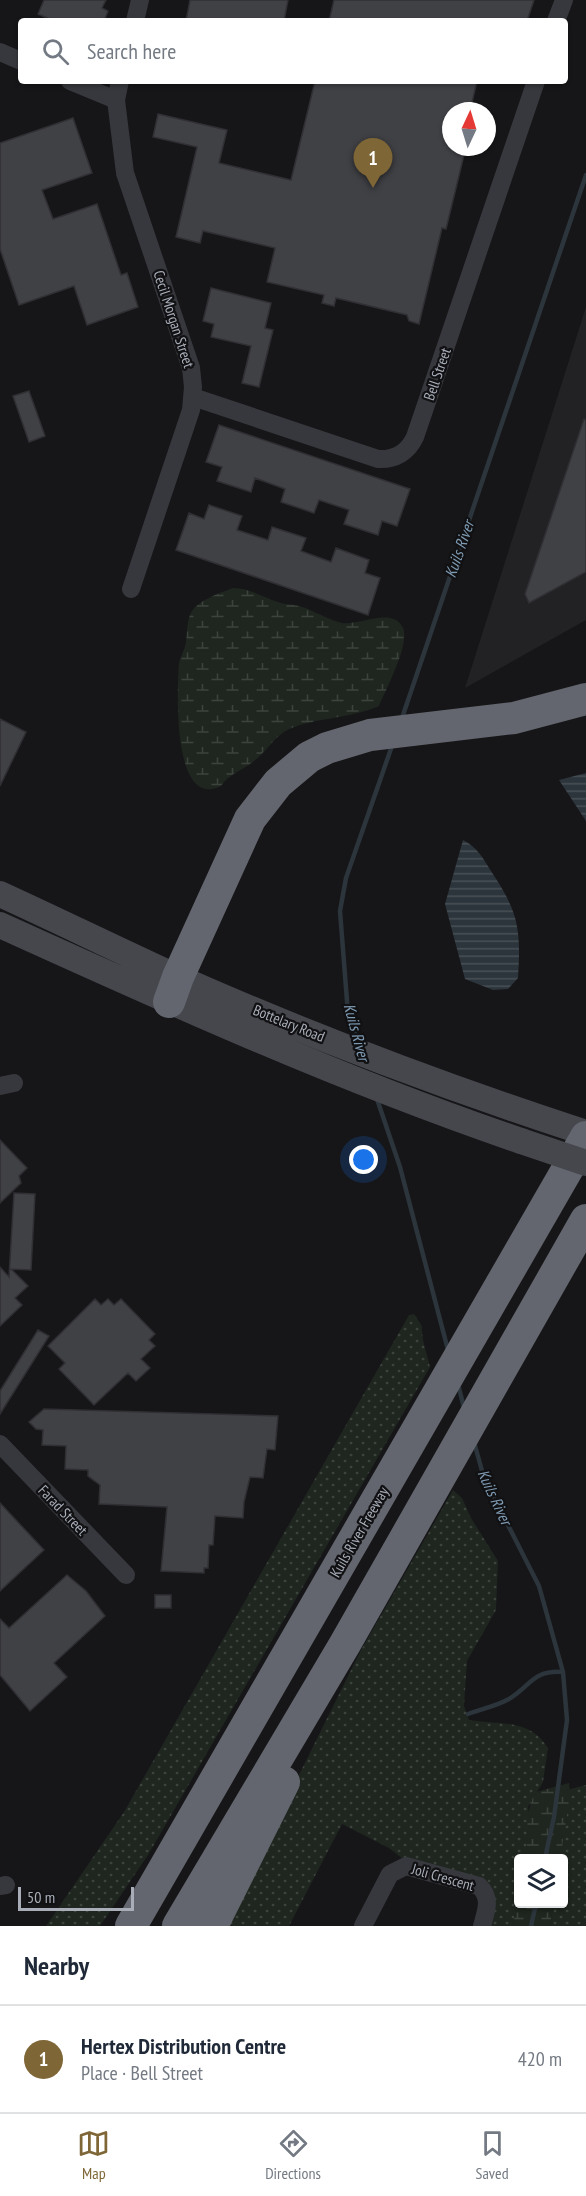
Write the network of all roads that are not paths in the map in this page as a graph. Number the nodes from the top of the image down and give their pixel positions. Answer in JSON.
{"nodes":[{"id":1,"x":140,"y":0,"type":"edge"},
{"id":2,"x":564,"y":0,"type":"edge"},
{"id":3,"x":136,"y":18,"type":"edge"},
{"id":4,"x":557,"y":18,"type":"edge"},
{"id":5,"x":0,"y":52,"type":"edge"},
{"id":6,"x":18,"y":60,"type":"edge"},
{"id":7,"x":77,"y":84,"type":"edge"},
{"id":8,"x":119,"y":84,"type":"edge"},
{"id":9,"x":535,"y":84,"type":"edge"},
{"id":10,"x":116,"y":100,"type":"junction"},
{"id":11,"x":193,"y":397,"type":"junction"},
{"id":12,"x":131,"y":590,"type":"dead end"},
{"id":13,"x":586,"y":699,"type":"edge"},
{"id":14,"x":0,"y":894,"type":"edge"},
{"id":15,"x":0,"y":925,"type":"edge"},
{"id":16,"x":174,"y":989,"type":"junction"},
{"id":17,"x":586,"y":1135,"type":"edge"},
{"id":18,"x":586,"y":1163,"type":"edge"},
{"id":19,"x":586,"y":1220,"type":"edge"},
{"id":20,"x":0,"y":1444,"type":"edge"},
{"id":21,"x":126,"y":1575,"type":"dead end"},
{"id":22,"x":345,"y":1644,"type":"junction"},
{"id":23,"x":174,"y":1853,"type":"junction"},
{"id":24,"x":114,"y":1926,"type":"edge"},
{"id":25,"x":131,"y":1926,"type":"edge"},
{"id":26,"x":178,"y":1926,"type":"edge"},
{"id":27,"x":212,"y":1926,"type":"edge"},
{"id":28,"x":363,"y":1926,"type":"edge"},
{"id":29,"x":482,"y":1926,"type":"edge"}],
"edges":[{"from":1,"to":3,"type":"street"},
{"from":2,"to":4,"type":"street"},
{"from":5,"to":6,"type":"street"},
{"from":7,"to":10,"type":"street"},
{"from":8,"to":10,"type":"street","name":"Cecil Morgan Street"},
{"from":9,"to":11,"type":"street","name":"Bell Street"},
{"from":10,"to":11,"type":"street","name":"Cecil Morgan Street"},
{"from":11,"to":12,"type":"street","name":"Cecil Morgan Street"},
{"from":13,"to":16,"type":"highway"},
{"from":14,"to":16,"type":"main road","name":"Bottelary Road"},
{"from":15,"to":16,"type":"main road","name":"Bottelary Road"},
{"from":16,"to":17,"type":"main road","name":"Bottelary Road"},
{"from":16,"to":18,"type":"main road","name":"Bottelary Road","bridge":true},
{"from":17,"to":23,"type":"highway","name":"Kuils River Freeway"},
{"from":19,"to":22,"type":"highway"},
{"from":20,"to":21,"type":"street","name":"Farad Street"},
{"from":22,"to":26,"type":"highway"},
{"from":22,"to":27,"type":"highway"},
{"from":23,"to":24,"type":"highway"},
{"from":23,"to":25,"type":"highway","name":"Kuils River Freeway"},
{"from":28,"to":29,"type":"street","name":"Joli Crescent"}]}
